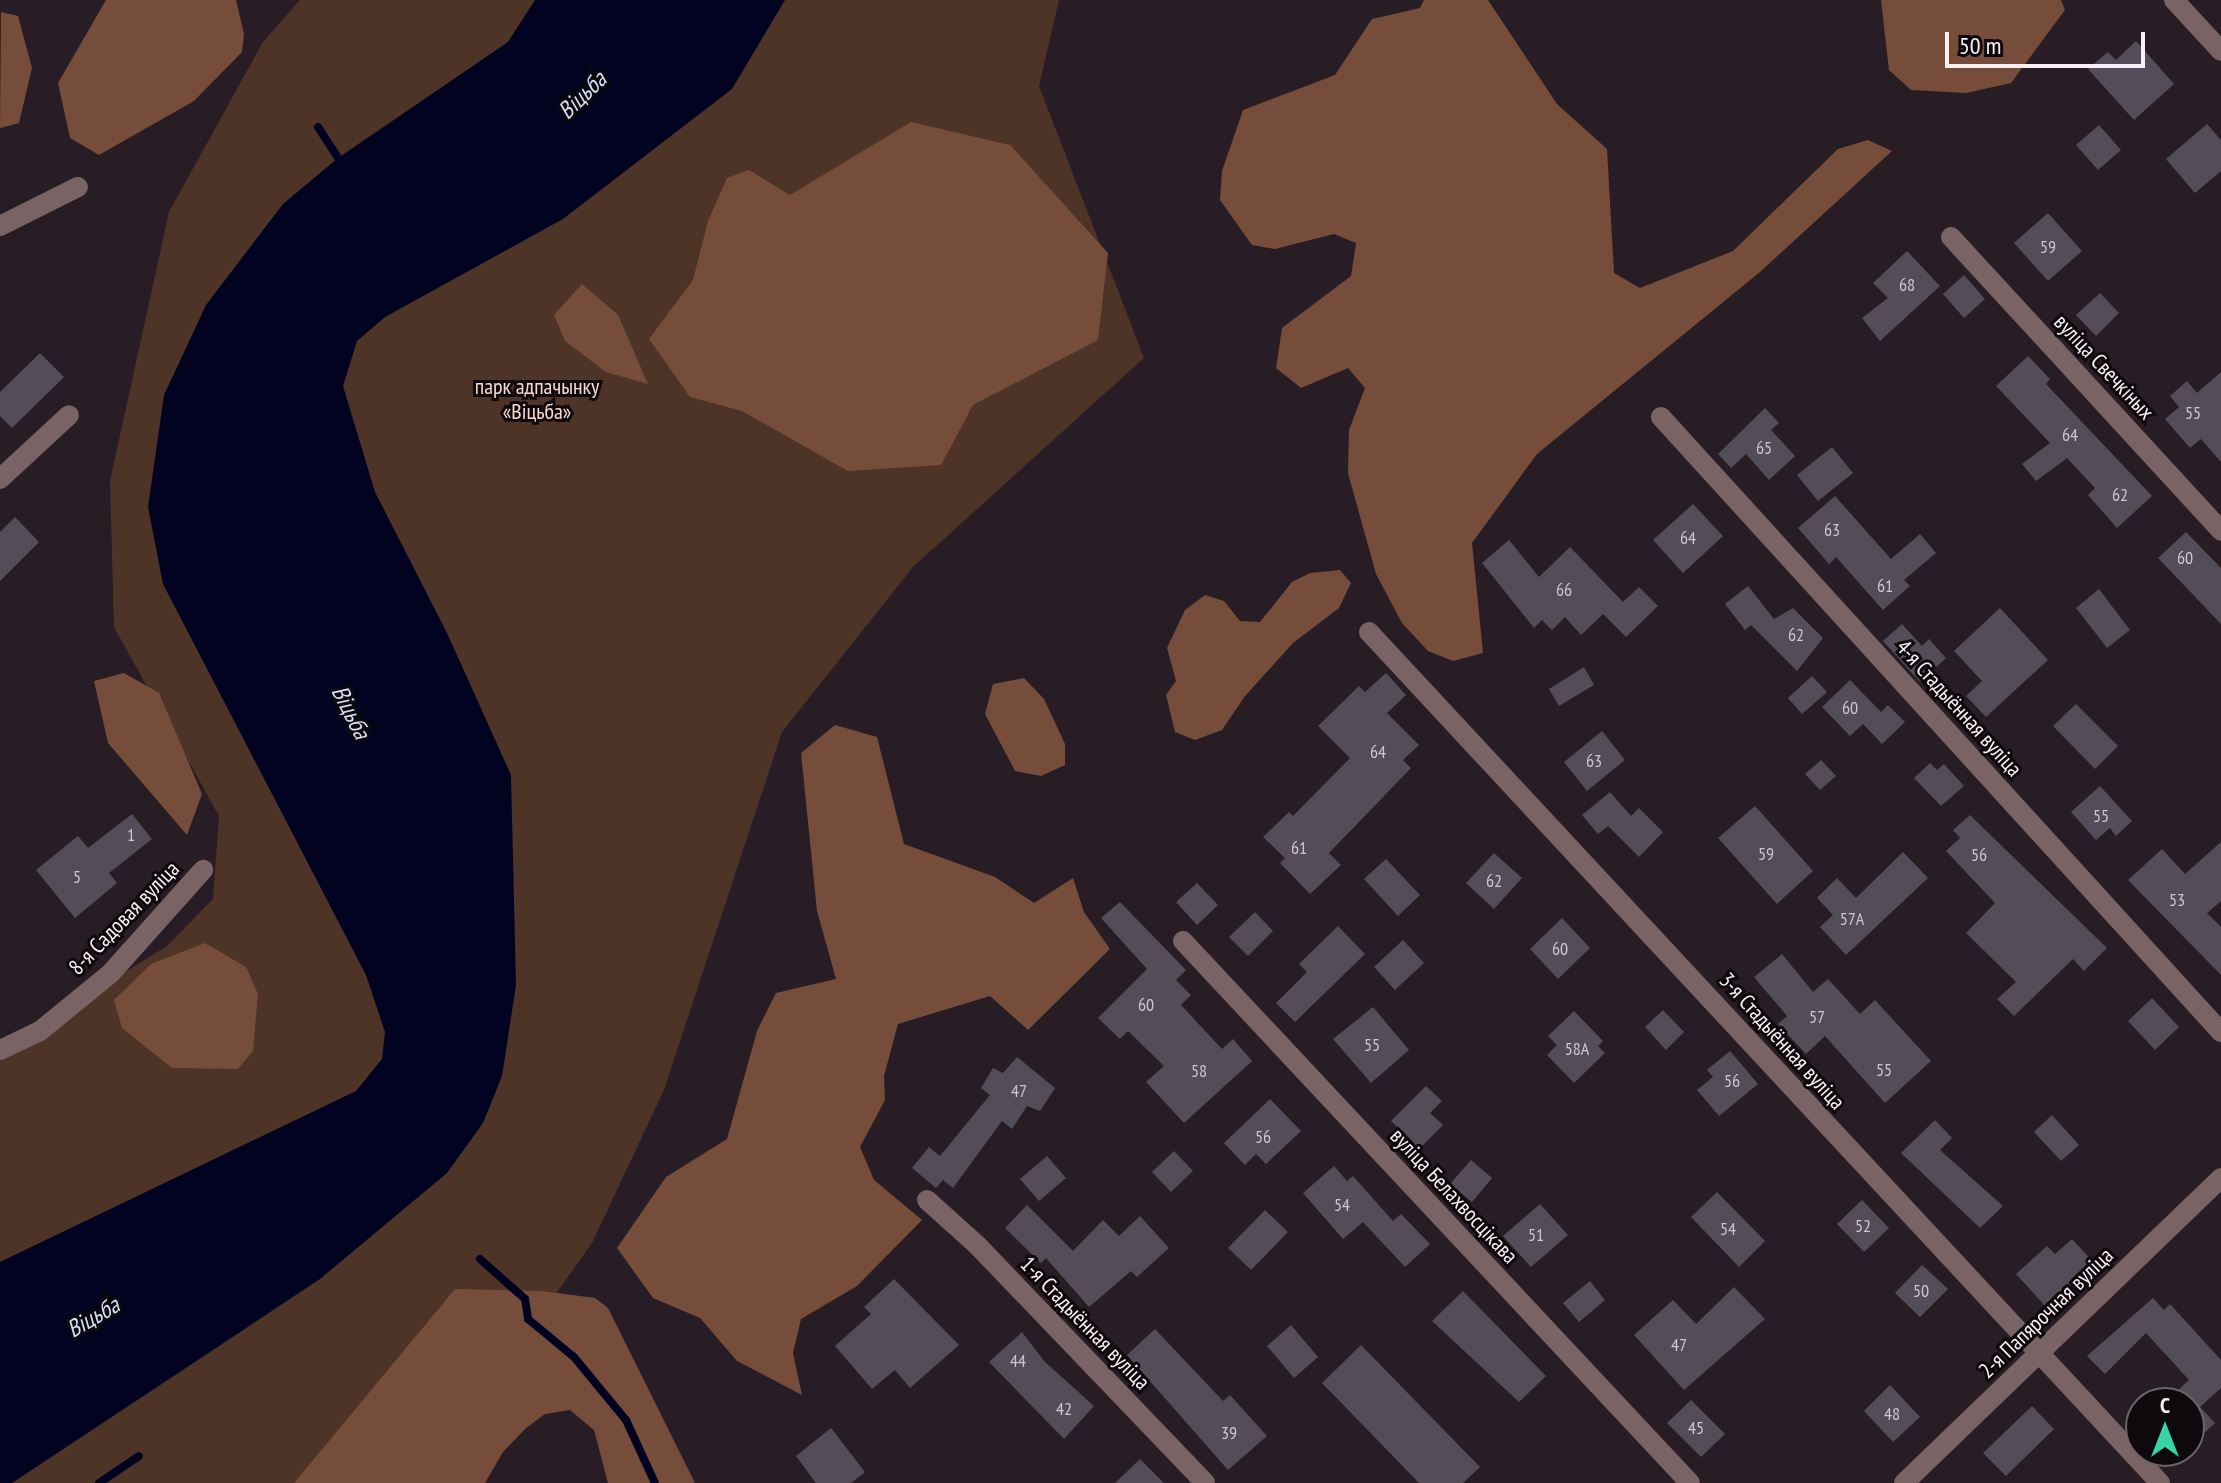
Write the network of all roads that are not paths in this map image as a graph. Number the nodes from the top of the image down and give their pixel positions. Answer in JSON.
{"nodes":[{"id":1,"x":2174,"y":0,"type":"edge"},
{"id":2,"x":2221,"y":51,"type":"edge"},
{"id":3,"x":78,"y":187,"type":"dead end"},
{"id":4,"x":0,"y":226,"type":"edge"},
{"id":5,"x":1951,"y":237,"type":"dead end"},
{"id":6,"x":69,"y":415,"type":"dead end"},
{"id":7,"x":1661,"y":417,"type":"dead end"},
{"id":8,"x":0,"y":479,"type":"edge"},
{"id":9,"x":2221,"y":531,"type":"edge"},
{"id":10,"x":1369,"y":632,"type":"dead end"},
{"id":11,"x":203,"y":870,"type":"dead end"},
{"id":12,"x":1183,"y":941,"type":"dead end"},
{"id":13,"x":2221,"y":1032,"type":"edge"},
{"id":14,"x":0,"y":1050,"type":"edge"},
{"id":15,"x":2221,"y":1178,"type":"edge"},
{"id":16,"x":927,"y":1200,"type":"dead end"},
{"id":17,"x":2037,"y":1355,"type":"junction"},
{"id":18,"x":1205,"y":1483,"type":"edge"},
{"id":19,"x":1690,"y":1483,"type":"edge"},
{"id":20,"x":1904,"y":1483,"type":"edge"},
{"id":21,"x":2160,"y":1483,"type":"edge"}],
"edges":[{"from":1,"to":2,"type":"street"},
{"from":3,"to":4,"type":"street"},
{"from":5,"to":9,"type":"street","name":"вуліца Свечкіных"},
{"from":6,"to":8,"type":"street"},
{"from":7,"to":13,"type":"street","name":"4-я Стадыённая вуліца"},
{"from":10,"to":17,"type":"street","name":"3-я Стадыённая вуліца"},
{"from":11,"to":14,"type":"street","name":"8-я Садовая вуліца"},
{"from":12,"to":19,"type":"street","name":"вуліца Белахвосцікава"},
{"from":15,"to":17,"type":"street","name":"2-я Папярочная вуліца"},
{"from":16,"to":18,"type":"street","name":"1-я Стадыённая вуліца"},
{"from":17,"to":20,"type":"street","name":"2-я Папярочная вуліца"},
{"from":17,"to":21,"type":"street","name":"3-я Стадыённая вуліца"}]}
